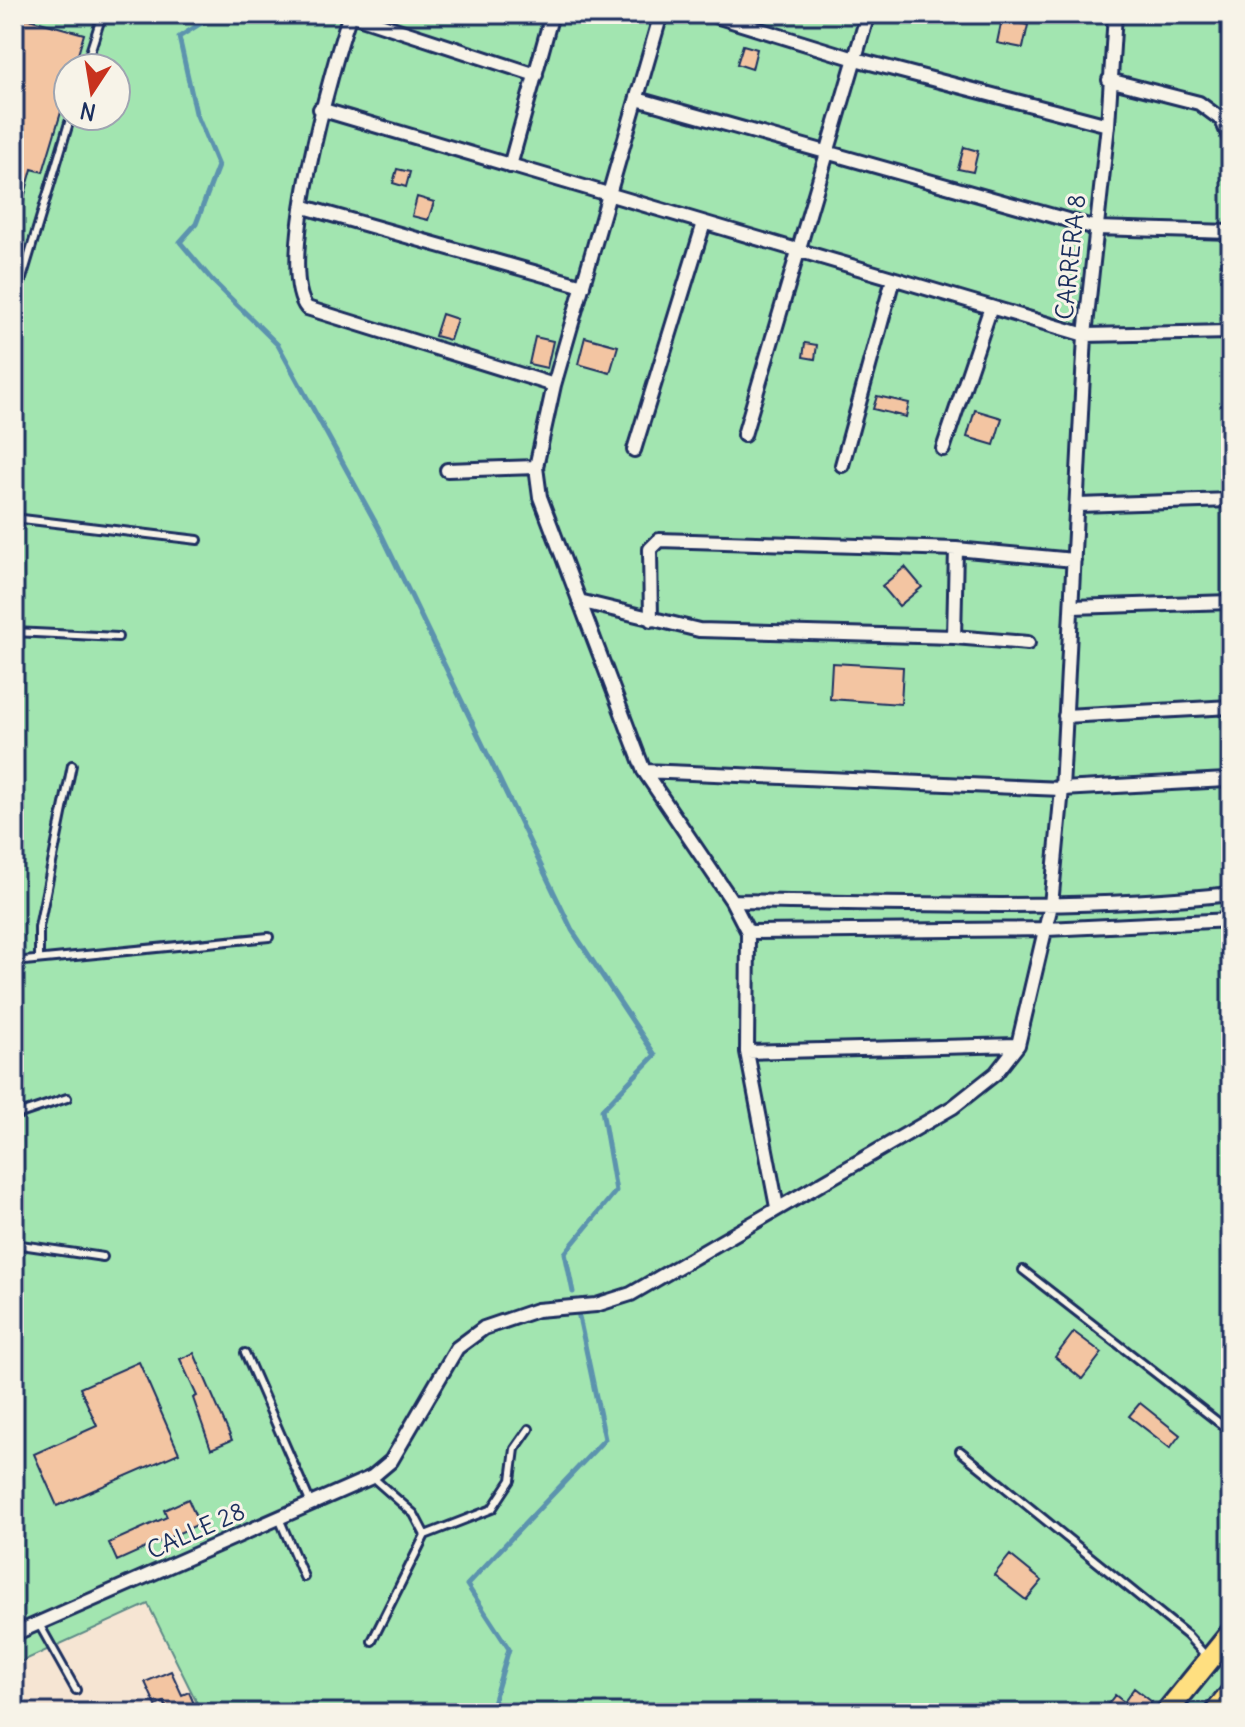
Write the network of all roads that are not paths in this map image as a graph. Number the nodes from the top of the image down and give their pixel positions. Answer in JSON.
{"nodes":[{"id":1,"x":96,"y":14,"type":"edge"},
{"id":2,"x":350,"y":14,"type":"edge"},
{"id":3,"x":552,"y":14,"type":"edge"},
{"id":4,"x":661,"y":14,"type":"edge"},
{"id":5,"x":709,"y":14,"type":"edge"},
{"id":6,"x":868,"y":14,"type":"edge"},
{"id":7,"x":1115,"y":14,"type":"edge"},
{"id":8,"x":90,"y":52,"type":"edge"},
{"id":9,"x":855,"y":59,"type":"junction"},
{"id":10,"x":536,"y":75,"type":"junction"},
{"id":11,"x":1109,"y":80,"type":"junction"},
{"id":12,"x":637,"y":99,"type":"junction"},
{"id":13,"x":320,"y":109,"type":"junction"},
{"id":14,"x":1108,"y":125,"type":"junction"},
{"id":15,"x":66,"y":132,"type":"edge"},
{"id":16,"x":1231,"y":142,"type":"edge"},
{"id":17,"x":827,"y":152,"type":"junction"},
{"id":18,"x":510,"y":166,"type":"junction"},
{"id":19,"x":609,"y":195,"type":"junction"},
{"id":20,"x":304,"y":207,"type":"junction"},
{"id":21,"x":704,"y":223,"type":"junction"},
{"id":22,"x":1096,"y":228,"type":"junction"},
{"id":23,"x":1231,"y":232,"type":"edge"},
{"id":24,"x":798,"y":251,"type":"junction"},
{"id":25,"x":893,"y":279,"type":"junction"},
{"id":26,"x":14,"y":283,"type":"edge"},
{"id":27,"x":583,"y":286,"type":"junction"},
{"id":28,"x":991,"y":307,"type":"junction"},
{"id":29,"x":1231,"y":332,"type":"edge"},
{"id":30,"x":1085,"y":335,"type":"junction"},
{"id":31,"x":554,"y":385,"type":"junction"},
{"id":32,"x":744,"y":435,"type":"dead end"},
{"id":33,"x":943,"y":449,"type":"dead end"},
{"id":34,"x":634,"y":450,"type":"dead end"},
{"id":35,"x":842,"y":465,"type":"dead end"},
{"id":36,"x":536,"y":467,"type":"junction"},
{"id":37,"x":447,"y":470,"type":"dead end"},
{"id":38,"x":1231,"y":500,"type":"edge"},
{"id":39,"x":1078,"y":505,"type":"junction"},
{"id":40,"x":14,"y":518,"type":"edge"},
{"id":41,"x":198,"y":540,"type":"dead end"},
{"id":42,"x":956,"y":549,"type":"junction"},
{"id":43,"x":1074,"y":560,"type":"junction"},
{"id":44,"x":579,"y":601,"type":"junction"},
{"id":45,"x":1231,"y":602,"type":"edge"},
{"id":46,"x":1072,"y":607,"type":"junction"},
{"id":47,"x":651,"y":620,"type":"junction"},
{"id":48,"x":14,"y":632,"type":"edge"},
{"id":49,"x":118,"y":637,"type":"dead end"},
{"id":50,"x":954,"y":637,"type":"junction"},
{"id":51,"x":1028,"y":643,"type":"dead end"},
{"id":52,"x":1231,"y":707,"type":"edge"},
{"id":53,"x":1065,"y":716,"type":"junction"},
{"id":54,"x":72,"y":765,"type":"dead end"},
{"id":55,"x":644,"y":771,"type":"junction"},
{"id":56,"x":1231,"y":776,"type":"edge"},
{"id":57,"x":1062,"y":789,"type":"junction"},
{"id":58,"x":1231,"y":894,"type":"edge"},
{"id":59,"x":732,"y":901,"type":"junction"},
{"id":60,"x":1051,"y":905,"type":"junction"},
{"id":61,"x":1231,"y":920,"type":"edge"},
{"id":62,"x":1047,"y":929,"type":"junction"},
{"id":63,"x":748,"y":932,"type":"junction"},
{"id":64,"x":269,"y":937,"type":"dead end"},
{"id":65,"x":39,"y":959,"type":"junction"},
{"id":66,"x":14,"y":962,"type":"edge"},
{"id":67,"x":1018,"y":1045,"type":"junction"},
{"id":68,"x":747,"y":1052,"type":"junction"},
{"id":69,"x":67,"y":1098,"type":"dead end"},
{"id":70,"x":14,"y":1116,"type":"edge"},
{"id":71,"x":777,"y":1207,"type":"junction"},
{"id":72,"x":14,"y":1244,"type":"edge"},
{"id":73,"x":103,"y":1257,"type":"dead end"},
{"id":74,"x":1023,"y":1270,"type":"dead end"},
{"id":75,"x":245,"y":1353,"type":"dead end"},
{"id":76,"x":529,"y":1429,"type":"dead end"},
{"id":77,"x":1231,"y":1432,"type":"edge"},
{"id":78,"x":960,"y":1451,"type":"dead end"},
{"id":79,"x":372,"y":1477,"type":"junction"},
{"id":80,"x":311,"y":1504,"type":"junction"},
{"id":81,"x":279,"y":1518,"type":"junction"},
{"id":82,"x":425,"y":1535,"type":"junction"},
{"id":83,"x":304,"y":1577,"type":"dead end"},
{"id":84,"x":39,"y":1624,"type":"junction"},
{"id":85,"x":1231,"y":1633,"type":"edge"},
{"id":86,"x":14,"y":1634,"type":"edge"},
{"id":87,"x":372,"y":1641,"type":"dead end"},
{"id":88,"x":1209,"y":1659,"type":"junction"},
{"id":89,"x":76,"y":1690,"type":"dead end"},
{"id":90,"x":1166,"y":1713,"type":"edge"}],
"edges":[{"from":1,"to":8,"type":"lane"},
{"from":2,"to":10,"type":"street"},
{"from":2,"to":13,"type":"street"},
{"from":3,"to":10,"type":"street"},
{"from":4,"to":12,"type":"street"},
{"from":5,"to":9,"type":"street"},
{"from":6,"to":9,"type":"street"},
{"from":7,"to":11,"type":"street","name":"CARRERA 8"},
{"from":9,"to":14,"type":"street"},
{"from":9,"to":17,"type":"street"},
{"from":10,"to":18,"type":"street"},
{"from":11,"to":14,"type":"street","name":"CARRERA 8"},
{"from":11,"to":16,"type":"street"},
{"from":12,"to":17,"type":"street"},
{"from":12,"to":19,"type":"street"},
{"from":13,"to":18,"type":"street"},
{"from":13,"to":20,"type":"street"},
{"from":14,"to":22,"type":"street","name":"CARRERA 8"},
{"from":15,"to":26,"type":"lane"},
{"from":17,"to":22,"type":"street"},
{"from":17,"to":24,"type":"street"},
{"from":18,"to":19,"type":"street"},
{"from":19,"to":21,"type":"street"},
{"from":19,"to":27,"type":"street"},
{"from":20,"to":27,"type":"street"},
{"from":20,"to":31,"type":"street"},
{"from":21,"to":24,"type":"street"},
{"from":21,"to":34,"type":"street"},
{"from":22,"to":23,"type":"street"},
{"from":22,"to":30,"type":"street","name":"CARRERA 8"},
{"from":24,"to":25,"type":"street"},
{"from":24,"to":32,"type":"street"},
{"from":25,"to":28,"type":"street"},
{"from":25,"to":35,"type":"street"},
{"from":27,"to":31,"type":"street"},
{"from":28,"to":30,"type":"street"},
{"from":28,"to":33,"type":"street"},
{"from":29,"to":30,"type":"street"},
{"from":30,"to":39,"type":"street","name":"CARRERA 8"},
{"from":31,"to":36,"type":"street"},
{"from":36,"to":37,"type":"street"},
{"from":36,"to":44,"type":"street"},
{"from":38,"to":39,"type":"street"},
{"from":39,"to":43,"type":"street","name":"CARRERA 8"},
{"from":40,"to":41,"type":"lane"},
{"from":42,"to":43,"type":"street"},
{"from":42,"to":47,"type":"street"},
{"from":42,"to":50,"type":"street"},
{"from":43,"to":46,"type":"street","name":"CARRERA 8"},
{"from":44,"to":47,"type":"street"},
{"from":44,"to":55,"type":"street"},
{"from":45,"to":46,"type":"street"},
{"from":46,"to":53,"type":"street","name":"CARRERA 8"},
{"from":47,"to":50,"type":"street"},
{"from":48,"to":49,"type":"lane"},
{"from":50,"to":51,"type":"street"},
{"from":52,"to":53,"type":"street"},
{"from":53,"to":57,"type":"street","name":"CARRERA 8"},
{"from":54,"to":65,"type":"lane"},
{"from":55,"to":57,"type":"street"},
{"from":55,"to":59,"type":"street"},
{"from":56,"to":57,"type":"street"},
{"from":57,"to":60,"type":"street","name":"CARRERA 8"},
{"from":58,"to":60,"type":"street"},
{"from":59,"to":60,"type":"street"},
{"from":59,"to":63,"type":"street"},
{"from":60,"to":62,"type":"street","name":"CARRERA 8"},
{"from":61,"to":62,"type":"street"},
{"from":62,"to":63,"type":"street"},
{"from":62,"to":67,"type":"street","name":"CARRERA 8"},
{"from":63,"to":68,"type":"street"},
{"from":64,"to":65,"type":"lane"},
{"from":65,"to":66,"type":"lane"},
{"from":67,"to":68,"type":"street"},
{"from":67,"to":71,"type":"street","name":"CALLE 28"},
{"from":68,"to":71,"type":"street"},
{"from":69,"to":70,"type":"lane"},
{"from":71,"to":79,"type":"street","name":"CALLE 28"},
{"from":72,"to":73,"type":"lane"},
{"from":74,"to":77,"type":"lane"},
{"from":75,"to":80,"type":"lane"},
{"from":76,"to":82,"type":"lane"},
{"from":78,"to":88,"type":"lane"},
{"from":79,"to":80,"type":"street","name":"CALLE 28"},
{"from":79,"to":82,"type":"lane"},
{"from":80,"to":81,"type":"street","name":"CALLE 28"},
{"from":81,"to":83,"type":"lane"},
{"from":81,"to":84,"type":"street","name":"CALLE 28"},
{"from":82,"to":87,"type":"lane"},
{"from":84,"to":86,"type":"street","name":"CALLE 28"},
{"from":84,"to":89,"type":"lane"},
{"from":85,"to":88,"type":"main road"},
{"from":88,"to":90,"type":"main road"}]}
